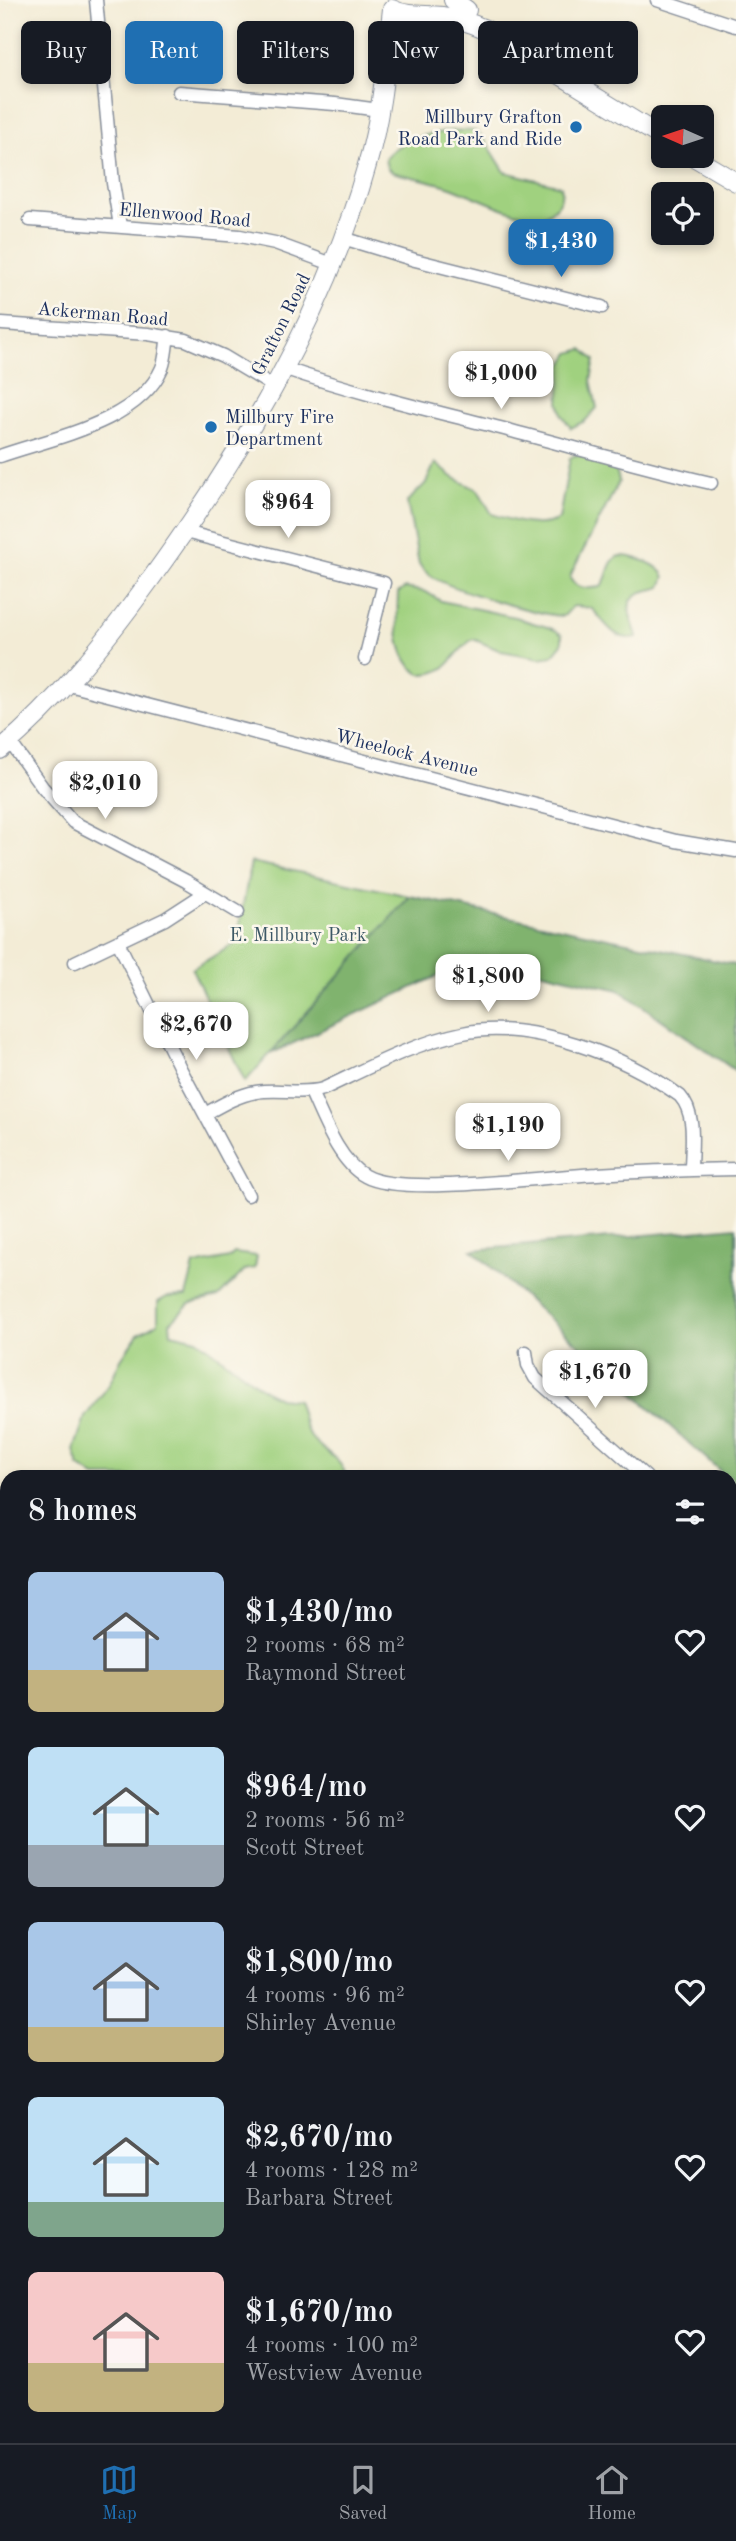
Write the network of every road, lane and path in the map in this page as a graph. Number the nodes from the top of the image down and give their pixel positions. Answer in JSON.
{"nodes":[{"id":1,"x":96,"y":0,"type":"edge"},
{"id":2,"x":657,"y":0,"type":"edge"},
{"id":3,"x":392,"y":4,"type":"edge"},
{"id":4,"x":460,"y":5,"type":"edge"},
{"id":5,"x":736,"y":26,"type":"edge"},
{"id":6,"x":179,"y":92,"type":"dead end"},
{"id":7,"x":379,"y":110,"type":"junction"},
{"id":8,"x":651,"y":119,"type":"edge"},
{"id":9,"x":651,"y":131,"type":"edge"},
{"id":10,"x":714,"y":157,"type":"edge"},
{"id":11,"x":712,"y":168,"type":"edge"},
{"id":12,"x":736,"y":170,"type":"edge"},
{"id":13,"x":736,"y":183,"type":"edge"},
{"id":14,"x":30,"y":220,"type":"dead end"},
{"id":15,"x":120,"y":226,"type":"junction"},
{"id":16,"x":343,"y":238,"type":"junction"},
{"id":17,"x":332,"y":264,"type":"junction"},
{"id":18,"x":601,"y":307,"type":"dead end"},
{"id":19,"x":2,"y":324,"type":"dead end"},
{"id":20,"x":168,"y":336,"type":"junction"},
{"id":21,"x":283,"y":368,"type":"junction"},
{"id":22,"x":273,"y":386,"type":"junction"},
{"id":23,"x":0,"y":456,"type":"edge"},
{"id":24,"x":711,"y":482,"type":"dead end"},
{"id":25,"x":185,"y":532,"type":"junction"},
{"id":26,"x":365,"y":659,"type":"dead end"},
{"id":27,"x":69,"y":685,"type":"junction"},
{"id":28,"x":5,"y":746,"type":"edge"},
{"id":29,"x":736,"y":850,"type":"edge"},
{"id":30,"x":205,"y":893,"type":"junction"},
{"id":31,"x":238,"y":912,"type":"dead end"},
{"id":32,"x":118,"y":943,"type":"junction"},
{"id":33,"x":75,"y":962,"type":"dead end"},
{"id":34,"x":311,"y":1092,"type":"junction"},
{"id":35,"x":205,"y":1114,"type":"junction"},
{"id":36,"x":691,"y":1170,"type":"junction"},
{"id":37,"x":736,"y":1170,"type":"edge"},
{"id":38,"x":248,"y":1195,"type":"dead end"},
{"id":39,"x":526,"y":1352,"type":"dead end"},
{"id":40,"x":638,"y":1470,"type":"edge"}],
"edges":[{"from":1,"to":15,"type":"street"},
{"from":2,"to":5,"type":"street"},
{"from":3,"to":4,"type":"highway"},
{"from":3,"to":7,"type":"highway","name":"Grafton Road"},
{"from":3,"to":9,"type":"highway"},
{"from":4,"to":8,"type":"highway"},
{"from":6,"to":7,"type":"street"},
{"from":7,"to":16,"type":"highway","name":"Grafton Road"},
{"from":10,"to":12,"type":"highway"},
{"from":11,"to":13,"type":"highway"},
{"from":14,"to":15,"type":"street","name":"Ellenwood Road"},
{"from":15,"to":17,"type":"street","name":"Ellenwood Road"},
{"from":16,"to":17,"type":"highway","name":"Grafton Road"},
{"from":16,"to":18,"type":"street"},
{"from":17,"to":21,"type":"highway","name":"Grafton Road"},
{"from":19,"to":20,"type":"street","name":"Ackerman Road"},
{"from":20,"to":22,"type":"street","name":"Ackerman Road"},
{"from":20,"to":23,"type":"street"},
{"from":21,"to":22,"type":"highway","name":"Grafton Road"},
{"from":21,"to":24,"type":"street"},
{"from":22,"to":25,"type":"highway","name":"Grafton Road"},
{"from":25,"to":26,"type":"street"},
{"from":25,"to":27,"type":"highway","name":"Grafton Road"},
{"from":27,"to":28,"type":"highway","name":"Grafton Road"},
{"from":27,"to":29,"type":"street","name":"Wheelock Avenue"},
{"from":28,"to":30,"type":"street"},
{"from":30,"to":31,"type":"street"},
{"from":30,"to":32,"type":"street"},
{"from":32,"to":33,"type":"street"},
{"from":32,"to":35,"type":"street"},
{"from":34,"to":35,"type":"street"},
{"from":34,"to":36,"type":"street"},
{"from":34,"to":36,"type":"street"},
{"from":35,"to":38,"type":"street"},
{"from":36,"to":37,"type":"street"},
{"from":39,"to":40,"type":"street"}]}
